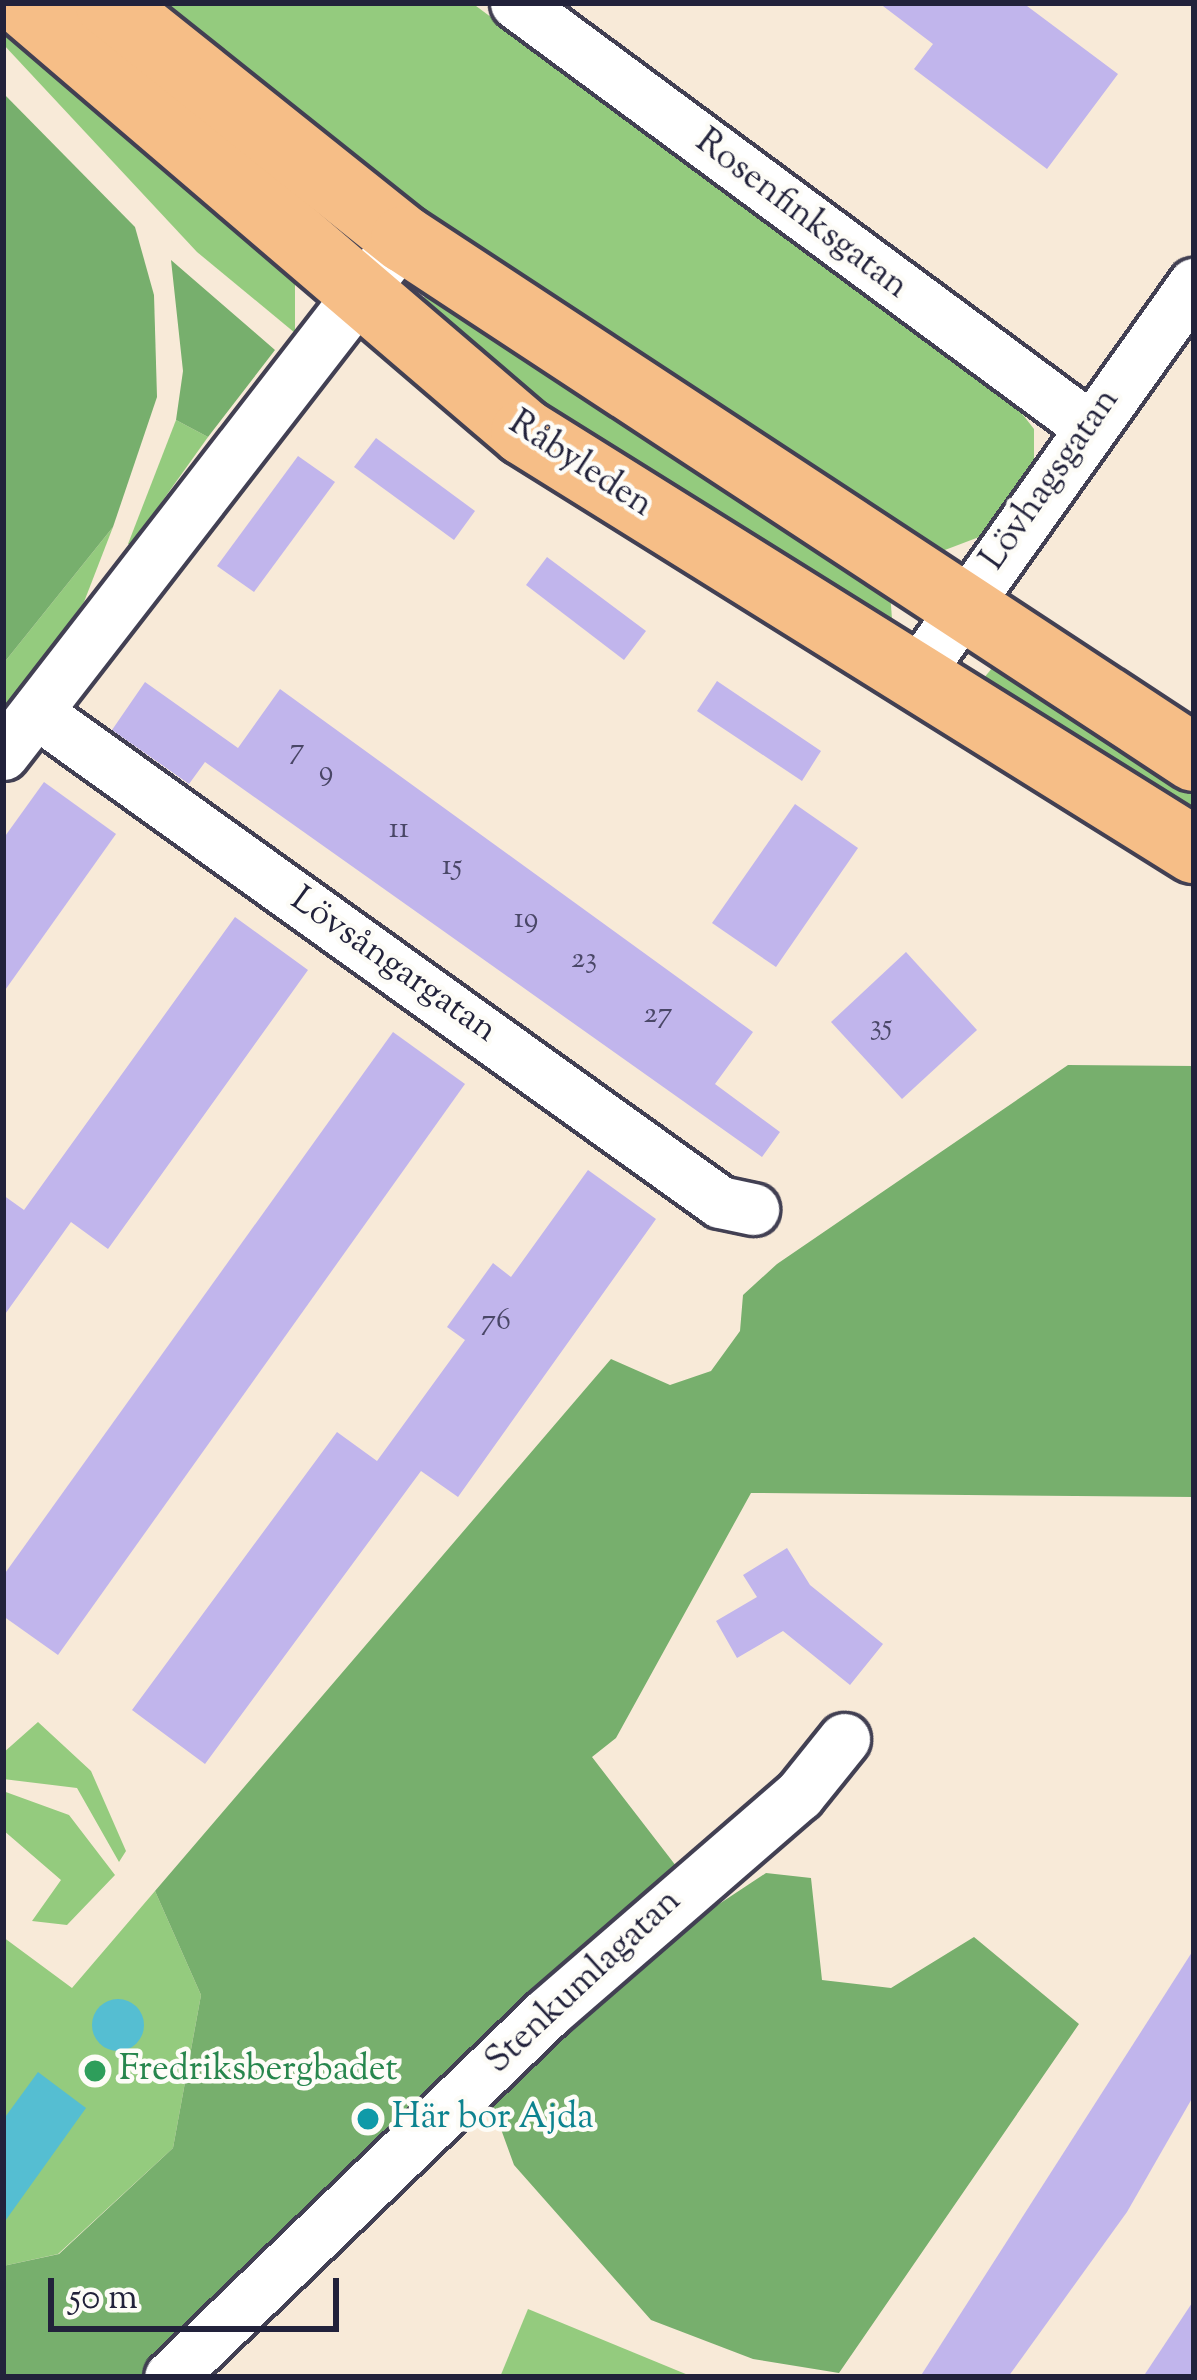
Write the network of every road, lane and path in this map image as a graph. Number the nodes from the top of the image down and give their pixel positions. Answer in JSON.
{"nodes":[{"id":1,"x":23,"y":3,"type":"edge"},
{"id":2,"x":108,"y":3,"type":"edge"},
{"id":3,"x":516,"y":3,"type":"edge"},
{"id":4,"x":404,"y":239,"type":"junction"},
{"id":5,"x":1194,"y":284,"type":"edge"},
{"id":6,"x":359,"y":291,"type":"junction"},
{"id":7,"x":1088,"y":425,"type":"junction"},
{"id":8,"x":961,"y":608,"type":"junction"},
{"id":9,"x":913,"y":679,"type":"junction"},
{"id":10,"x":36,"y":712,"type":"junction"},
{"id":11,"x":3,"y":754,"type":"edge"},
{"id":12,"x":1194,"y":758,"type":"edge"},
{"id":13,"x":1194,"y":850,"type":"edge"},
{"id":14,"x":753,"y":1209,"type":"dead end"},
{"id":15,"x":844,"y":1739,"type":"dead end"},
{"id":16,"x":170,"y":2377,"type":"edge"}],
"edges":[{"from":1,"to":6,"type":"main road","name":"Råbyleden"},
{"from":2,"to":4,"type":"main road"},
{"from":3,"to":7,"type":"street","name":"Rosenfinksgatan"},
{"from":4,"to":6,"type":"street"},
{"from":4,"to":8,"type":"main road"},
{"from":5,"to":7,"type":"street","name":"Lövhagsgatan"},
{"from":6,"to":9,"type":"main road","name":"Råbyleden"},
{"from":6,"to":10,"type":"street"},
{"from":7,"to":8,"type":"street","name":"Lövhagsgatan"},
{"from":8,"to":9,"type":"street","name":"Lövhagsgatan"},
{"from":8,"to":12,"type":"main road"},
{"from":9,"to":13,"type":"main road","name":"Råbyleden"},
{"from":10,"to":11,"type":"street"},
{"from":10,"to":14,"type":"street","name":"Lövsångargatan"},
{"from":15,"to":16,"type":"street","name":"Stenkumlagatan"}]}
